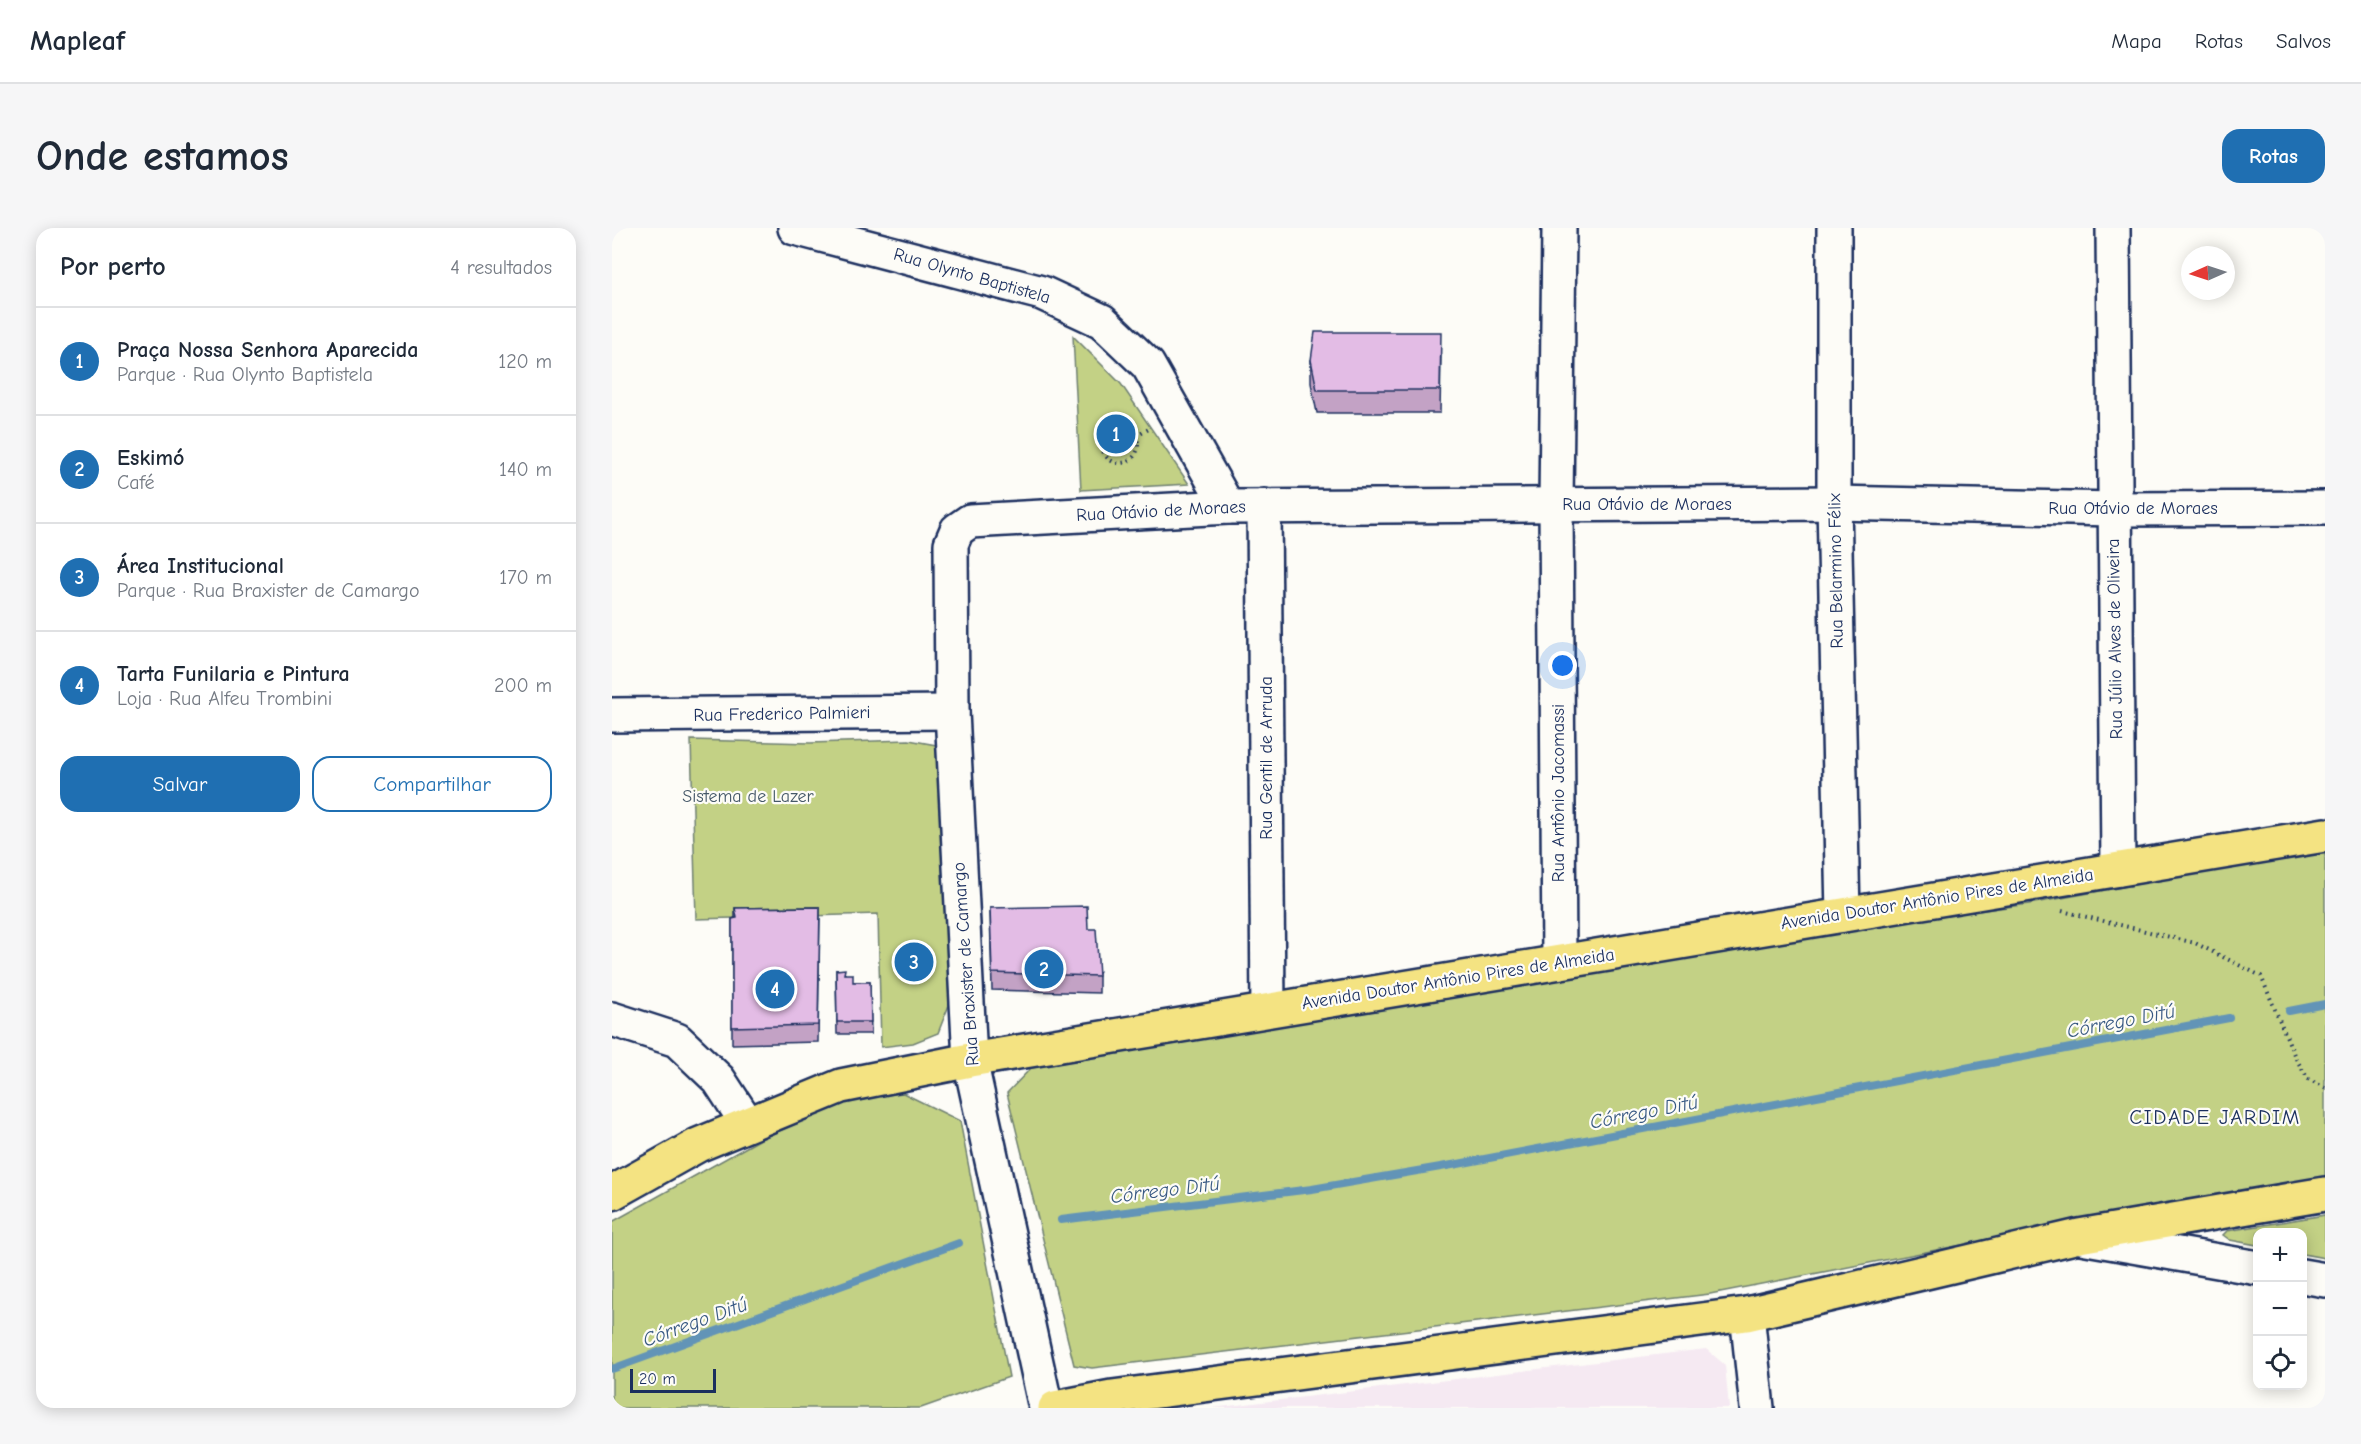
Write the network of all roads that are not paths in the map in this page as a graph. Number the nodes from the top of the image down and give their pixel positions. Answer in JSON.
{"nodes":[{"id":1,"x":795,"y":228,"type":"edge"},
{"id":2,"x":1558,"y":228,"type":"edge"},
{"id":3,"x":1834,"y":228,"type":"edge"},
{"id":4,"x":2113,"y":228,"type":"edge"},
{"id":5,"x":1834,"y":503,"type":"junction"},
{"id":6,"x":1556,"y":505,"type":"junction"},
{"id":7,"x":1264,"y":506,"type":"junction"},
{"id":8,"x":1227,"y":507,"type":"junction"},
{"id":9,"x":2325,"y":508,"type":"edge"},
{"id":10,"x":2114,"y":509,"type":"junction"},
{"id":11,"x":970,"y":521,"type":"joint"},
{"id":12,"x":952,"y":712,"type":"junction"},
{"id":13,"x":612,"y":716,"type":"edge"},
{"id":14,"x":2325,"y":835,"type":"edge"},
{"id":15,"x":2118,"y":869,"type":"junction"},
{"id":16,"x":1844,"y":915,"type":"junction"},
{"id":17,"x":1559,"y":962,"type":"junction"},
{"id":18,"x":1268,"y":1010,"type":"junction"},
{"id":19,"x":612,"y":1019,"type":"edge"},
{"id":20,"x":970,"y":1060,"type":"junction"},
{"id":21,"x":747,"y":1123,"type":"junction"},
{"id":22,"x":612,"y":1193,"type":"edge"},
{"id":23,"x":2325,"y":1194,"type":"edge"},
{"id":24,"x":2079,"y":1236,"type":"junction"},
{"id":25,"x":2253,"y":1267,"type":"edge"},
{"id":26,"x":2307,"y":1277,"type":"edge"},
{"id":27,"x":2325,"y":1281,"type":"edge"},
{"id":28,"x":1747,"y":1314,"type":"junction"},
{"id":29,"x":1046,"y":1408,"type":"edge"},
{"id":30,"x":1056,"y":1408,"type":"edge"},
{"id":31,"x":1757,"y":1408,"type":"edge"}],
"edges":[{"from":1,"to":8,"type":"street","name":"Rua Olynto Baptistela"},
{"from":2,"to":6,"type":"street","name":"Rua Antônio Jacomassi"},
{"from":3,"to":5,"type":"street","name":"Rua Belarmino Félix"},
{"from":4,"to":10,"type":"street","name":"Rua Júlio Alves de Oliveira"},
{"from":5,"to":6,"type":"street","name":"Rua Otávio de Moraes"},
{"from":5,"to":10,"type":"street","name":"Rua Otávio de Moraes"},
{"from":5,"to":16,"type":"street","name":"Rua Belarmino Félix"},
{"from":6,"to":7,"type":"street","name":"Rua Otávio de Moraes"},
{"from":6,"to":17,"type":"street","name":"Rua Antônio Jacomassi"},
{"from":7,"to":8,"type":"street","name":"Rua Otávio de Moraes"},
{"from":7,"to":18,"type":"street","name":"Rua Gentil de Arruda"},
{"from":8,"to":11,"type":"street","name":"Rua Otávio de Moraes"},
{"from":9,"to":10,"type":"street","name":"Rua Otávio de Moraes"},
{"from":10,"to":15,"type":"street","name":"Rua Júlio Alves de Oliveira"},
{"from":11,"to":12,"type":"street","name":"Rua Braxister de Camargo"},
{"from":12,"to":13,"type":"street","name":"Rua Frederico Palmieri"},
{"from":12,"to":20,"type":"street","name":"Rua Braxister de Camargo"},
{"from":14,"to":15,"type":"main road","name":"Avenida Doutor Antônio Pires de Almeida"},
{"from":15,"to":16,"type":"main road","name":"Avenida Doutor Antônio Pires de Almeida"},
{"from":16,"to":17,"type":"main road","name":"Avenida Doutor Antônio Pires de Almeida"},
{"from":17,"to":18,"type":"main road","name":"Avenida Doutor Antônio Pires de Almeida"},
{"from":18,"to":20,"type":"main road","name":"Avenida Doutor Antônio Pires de Almeida"},
{"from":19,"to":21,"type":"street"},
{"from":20,"to":21,"type":"main road","name":"Avenida Doutor Antônio Pires de Almeida"},
{"from":20,"to":29,"type":"street","name":"Rua Braxister de Camargo"},
{"from":21,"to":22,"type":"main road","name":"Avenida Doutor Antônio Pires de Almeida"},
{"from":23,"to":24,"type":"main road"},
{"from":24,"to":25,"type":"street"},
{"from":24,"to":28,"type":"main road"},
{"from":26,"to":27,"type":"street"},
{"from":28,"to":30,"type":"main road"},
{"from":28,"to":31,"type":"street"}]}
